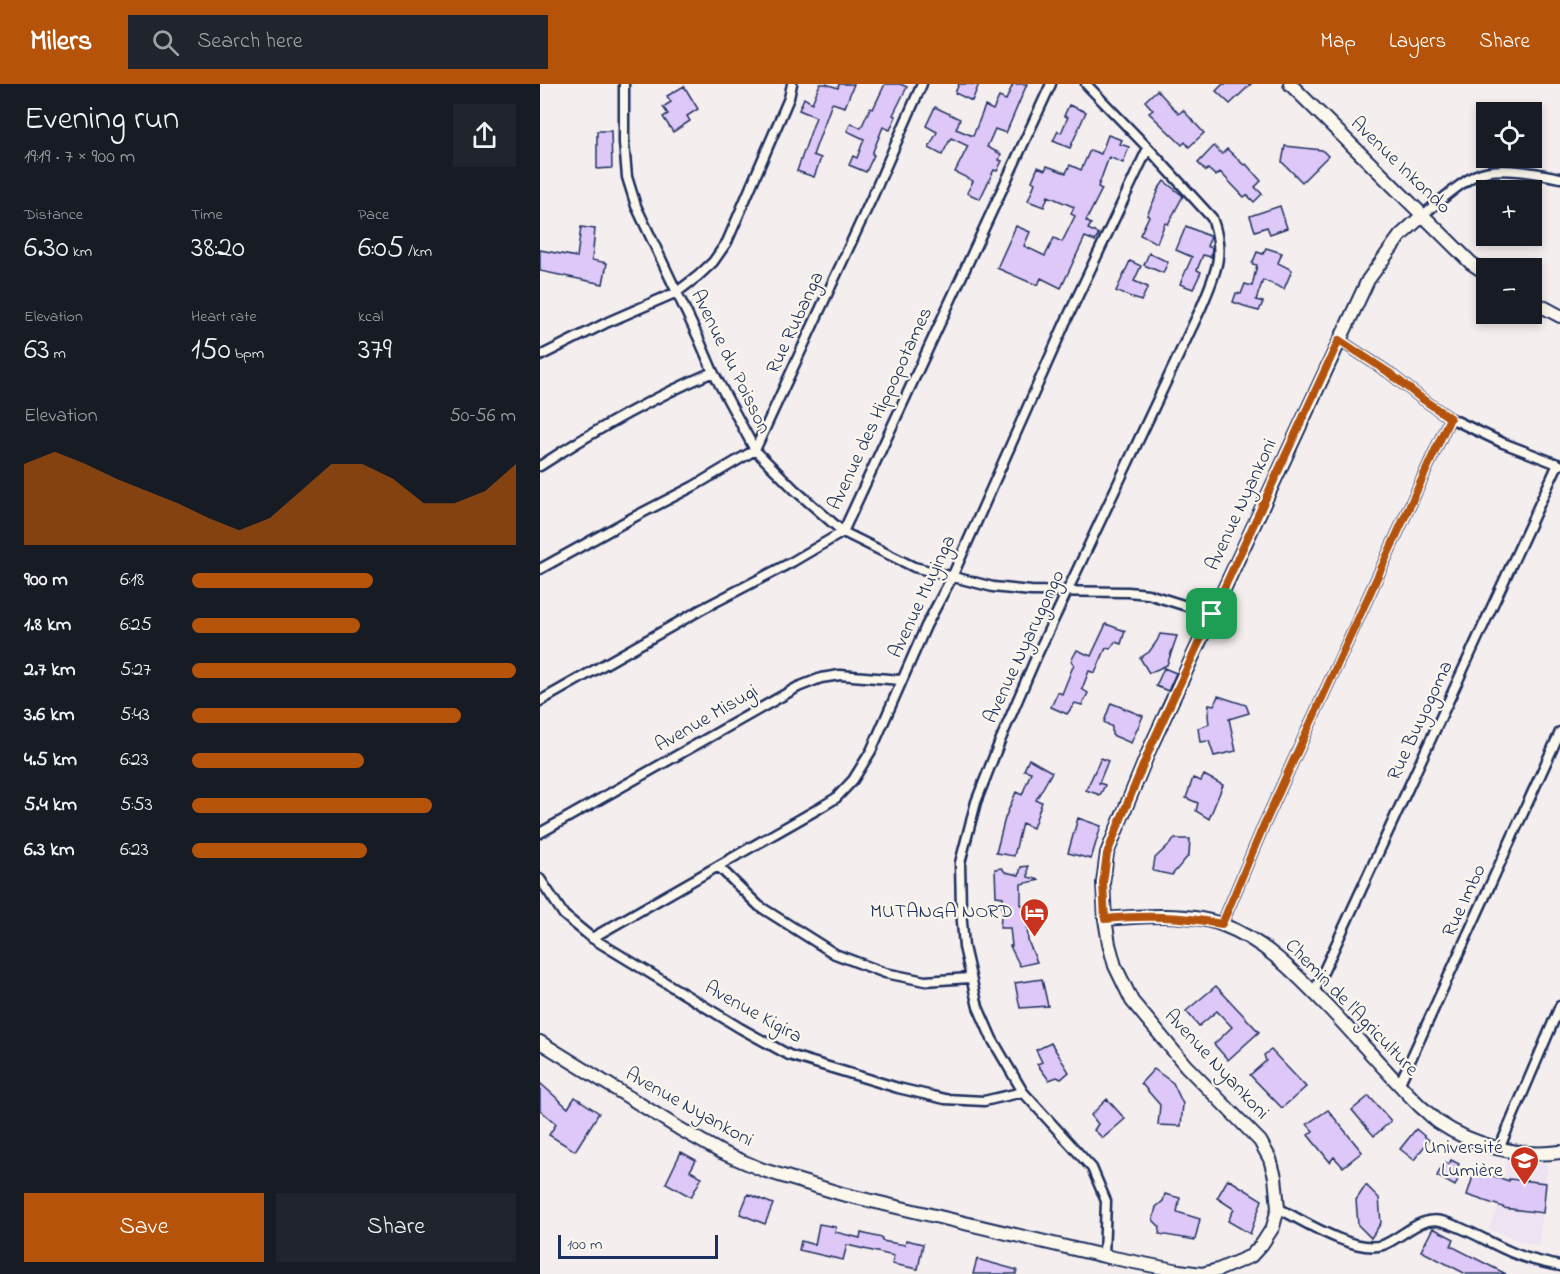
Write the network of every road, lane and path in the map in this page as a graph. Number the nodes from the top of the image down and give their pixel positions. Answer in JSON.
{"nodes":[{"id":1,"x":624,"y":84,"type":"edge"},
{"id":2,"x":792,"y":84,"type":"edge"},
{"id":3,"x":922,"y":84,"type":"edge"},
{"id":4,"x":1051,"y":84,"type":"edge"},
{"id":5,"x":1086,"y":84,"type":"edge"},
{"id":6,"x":1290,"y":84,"type":"edge"},
{"id":7,"x":1148,"y":148,"type":"junction"},
{"id":8,"x":1560,"y":178,"type":"edge"},
{"id":9,"x":1423,"y":215,"type":"junction"},
{"id":10,"x":1476,"y":267,"type":"edge"},
{"id":11,"x":677,"y":291,"type":"junction"},
{"id":12,"x":1542,"y":306,"type":"edge"},
{"id":13,"x":1560,"y":316,"type":"edge"},
{"id":14,"x":1339,"y":340,"type":"junction"},
{"id":15,"x":540,"y":356,"type":"edge"},
{"id":16,"x":713,"y":372,"type":"junction"},
{"id":17,"x":1450,"y":418,"type":"junction"},
{"id":18,"x":756,"y":450,"type":"junction"},
{"id":19,"x":1559,"y":464,"type":"edge"},
{"id":20,"x":540,"y":465,"type":"edge"},
{"id":21,"x":843,"y":532,"type":"junction"},
{"id":22,"x":540,"y":569,"type":"edge"},
{"id":23,"x":952,"y":578,"type":"junction"},
{"id":24,"x":1068,"y":593,"type":"junction"},
{"id":25,"x":1212,"y":614,"type":"junction"},
{"id":26,"x":901,"y":680,"type":"junction"},
{"id":27,"x":540,"y":701,"type":"edge"},
{"id":28,"x":1560,"y":732,"type":"edge"},
{"id":29,"x":540,"y":833,"type":"edge"},
{"id":30,"x":718,"y":866,"type":"junction"},
{"id":31,"x":540,"y":879,"type":"edge"},
{"id":32,"x":1105,"y":919,"type":"junction"},
{"id":33,"x":1222,"y":924,"type":"junction"},
{"id":34,"x":592,"y":938,"type":"junction"},
{"id":35,"x":970,"y":978,"type":"junction"},
{"id":36,"x":1314,"y":993,"type":"junction"},
{"id":37,"x":1560,"y":1006,"type":"edge"},
{"id":38,"x":540,"y":1042,"type":"edge"},
{"id":39,"x":1399,"y":1084,"type":"junction"},
{"id":40,"x":1023,"y":1092,"type":"junction"},
{"id":41,"x":1499,"y":1149,"type":"junction"},
{"id":42,"x":1560,"y":1152,"type":"edge"},
{"id":43,"x":1278,"y":1208,"type":"junction"},
{"id":44,"x":1104,"y":1256,"type":"junction"},
{"id":45,"x":1560,"y":1266,"type":"edge"}],
"edges":[{"from":1,"to":11,"type":"street","name":"Avenue du Poisson"},
{"from":2,"to":11,"type":"street"},
{"from":3,"to":18,"type":"street","name":"Rue Rubanga"},
{"from":4,"to":21,"type":"street","name":"Avenue des Hippopotames"},
{"from":5,"to":7,"type":"street","name":"Avenue Nyarugongo"},
{"from":6,"to":9,"type":"street","name":"Avenue Inkondo"},
{"from":7,"to":23,"type":"street","name":"Avenue Muyinga"},
{"from":7,"to":24,"type":"street","name":"Avenue Nyarugongo"},
{"from":8,"to":9,"type":"street"},
{"from":9,"to":10,"type":"street","name":"Avenue Inkondo"},
{"from":9,"to":14,"type":"street","name":"Avenue Nyankoni"},
{"from":11,"to":15,"type":"street"},
{"from":11,"to":16,"type":"street","name":"Avenue du Poisson"},
{"from":12,"to":13,"type":"street"},
{"from":14,"to":17,"type":"street"},
{"from":14,"to":25,"type":"street","name":"Avenue Nyankoni"},
{"from":16,"to":18,"type":"street","name":"Avenue du Poisson"},
{"from":16,"to":20,"type":"street"},
{"from":17,"to":19,"type":"street"},
{"from":17,"to":33,"type":"street"},
{"from":18,"to":21,"type":"street","name":"Avenue du Poisson"},
{"from":18,"to":22,"type":"street"},
{"from":19,"to":36,"type":"street","name":"Rue Buyogoma"},
{"from":21,"to":23,"type":"street","name":"Avenue du Poisson"},
{"from":21,"to":27,"type":"street","name":"Avenue des Hippopotames"},
{"from":23,"to":24,"type":"street","name":"Avenue du Poisson"},
{"from":23,"to":26,"type":"street","name":"Avenue Muyinga"},
{"from":24,"to":25,"type":"street","name":"Avenue du Poisson"},
{"from":24,"to":35,"type":"street","name":"Avenue Nyarugongo"},
{"from":25,"to":32,"type":"street","name":"Avenue Nyankoni"},
{"from":26,"to":29,"type":"street","name":"Avenue Misugi"},
{"from":26,"to":30,"type":"street","name":"Avenue Muyinga"},
{"from":28,"to":39,"type":"street","name":"Rue Imbo"},
{"from":30,"to":34,"type":"street","name":"Avenue Muyinga"},
{"from":30,"to":35,"type":"street"},
{"from":31,"to":34,"type":"street","name":"Avenue Kigira"},
{"from":32,"to":33,"type":"street","name":"Chemin de l'Agriculture"},
{"from":32,"to":43,"type":"street","name":"Avenue Nyankoni"},
{"from":33,"to":36,"type":"street","name":"Chemin de l'Agriculture"},
{"from":34,"to":40,"type":"street","name":"Avenue Kigira"},
{"from":35,"to":40,"type":"street","name":"Avenue Nyarugongo"},
{"from":36,"to":39,"type":"street","name":"Chemin de l'Agriculture"},
{"from":37,"to":41,"type":"street"},
{"from":38,"to":44,"type":"street","name":"Avenue Nyankoni"},
{"from":39,"to":41,"type":"street","name":"Chemin de l'Agriculture"},
{"from":40,"to":44,"type":"street","name":"Avenue Nyarugongo"},
{"from":41,"to":42,"type":"street","name":"Chemin de l'Agriculture"},
{"from":43,"to":44,"type":"street","name":"Avenue Nyankoni"},
{"from":43,"to":45,"type":"street"}]}
